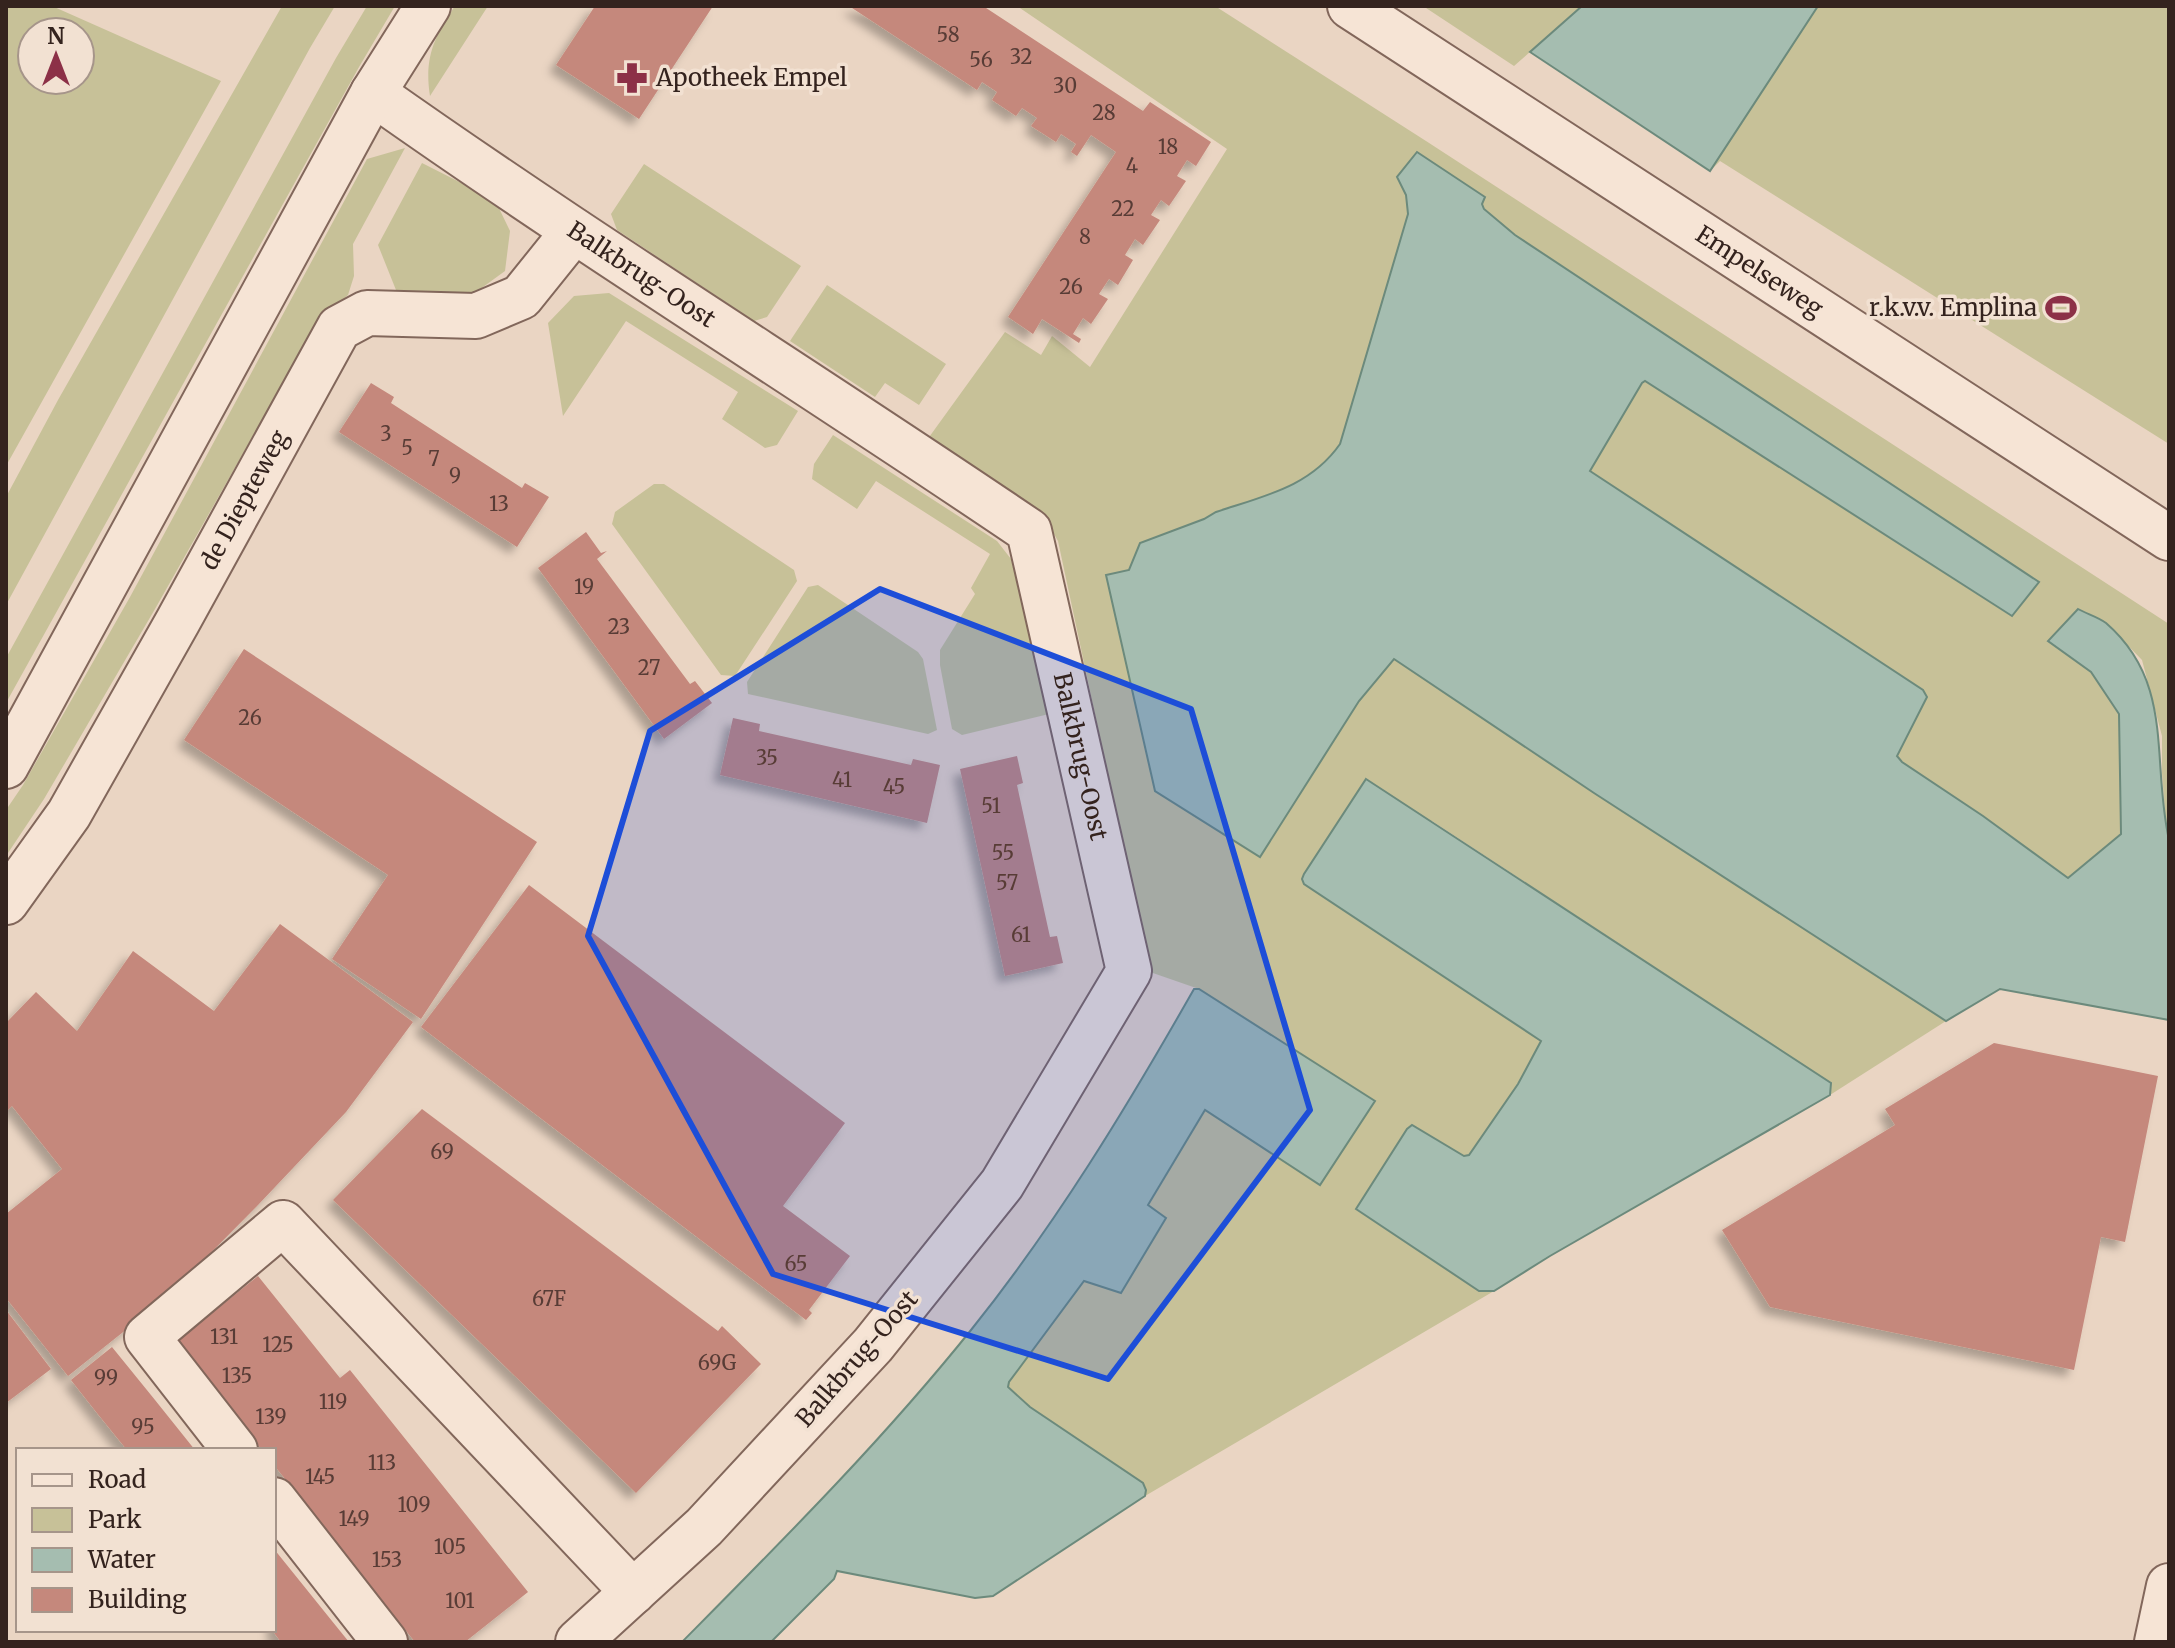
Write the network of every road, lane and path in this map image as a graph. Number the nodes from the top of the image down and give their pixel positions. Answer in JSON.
{"nodes":[{"id":1,"x":428,"y":6,"type":"edge"},
{"id":2,"x":1350,"y":6,"type":"edge"},
{"id":3,"x":373,"y":93,"type":"junction"},
{"id":4,"x":574,"y":231,"type":"junction"},
{"id":5,"x":2169,"y":538,"type":"edge"},
{"id":6,"x":6,"y":766,"type":"edge"},
{"id":7,"x":6,"y":902,"type":"edge"},
{"id":8,"x":233,"y":1448,"type":"edge"},
{"id":9,"x":276,"y":1503,"type":"edge"},
{"id":10,"x":2169,"y":1586,"type":"edge"},
{"id":11,"x":633,"y":1592,"type":"junction"},
{"id":12,"x":385,"y":1642,"type":"edge"},
{"id":13,"x":578,"y":1642,"type":"edge"},
{"id":14,"x":2157,"y":1642,"type":"edge"}],
"edges":[{"from":1,"to":3,"type":"street"},
{"from":2,"to":5,"type":"street","name":"Empelseweg"},
{"from":3,"to":4,"type":"street","name":"Balkbrug-Oost"},
{"from":3,"to":6,"type":"street"},
{"from":4,"to":7,"type":"street","name":"de Diepteweg"},
{"from":4,"to":11,"type":"street","name":"Balkbrug-Oost"},
{"from":8,"to":11,"type":"street"},
{"from":9,"to":12,"type":"street"},
{"from":10,"to":14,"type":"street"},
{"from":11,"to":13,"type":"street","name":"Balkbrug-Oost"}]}
